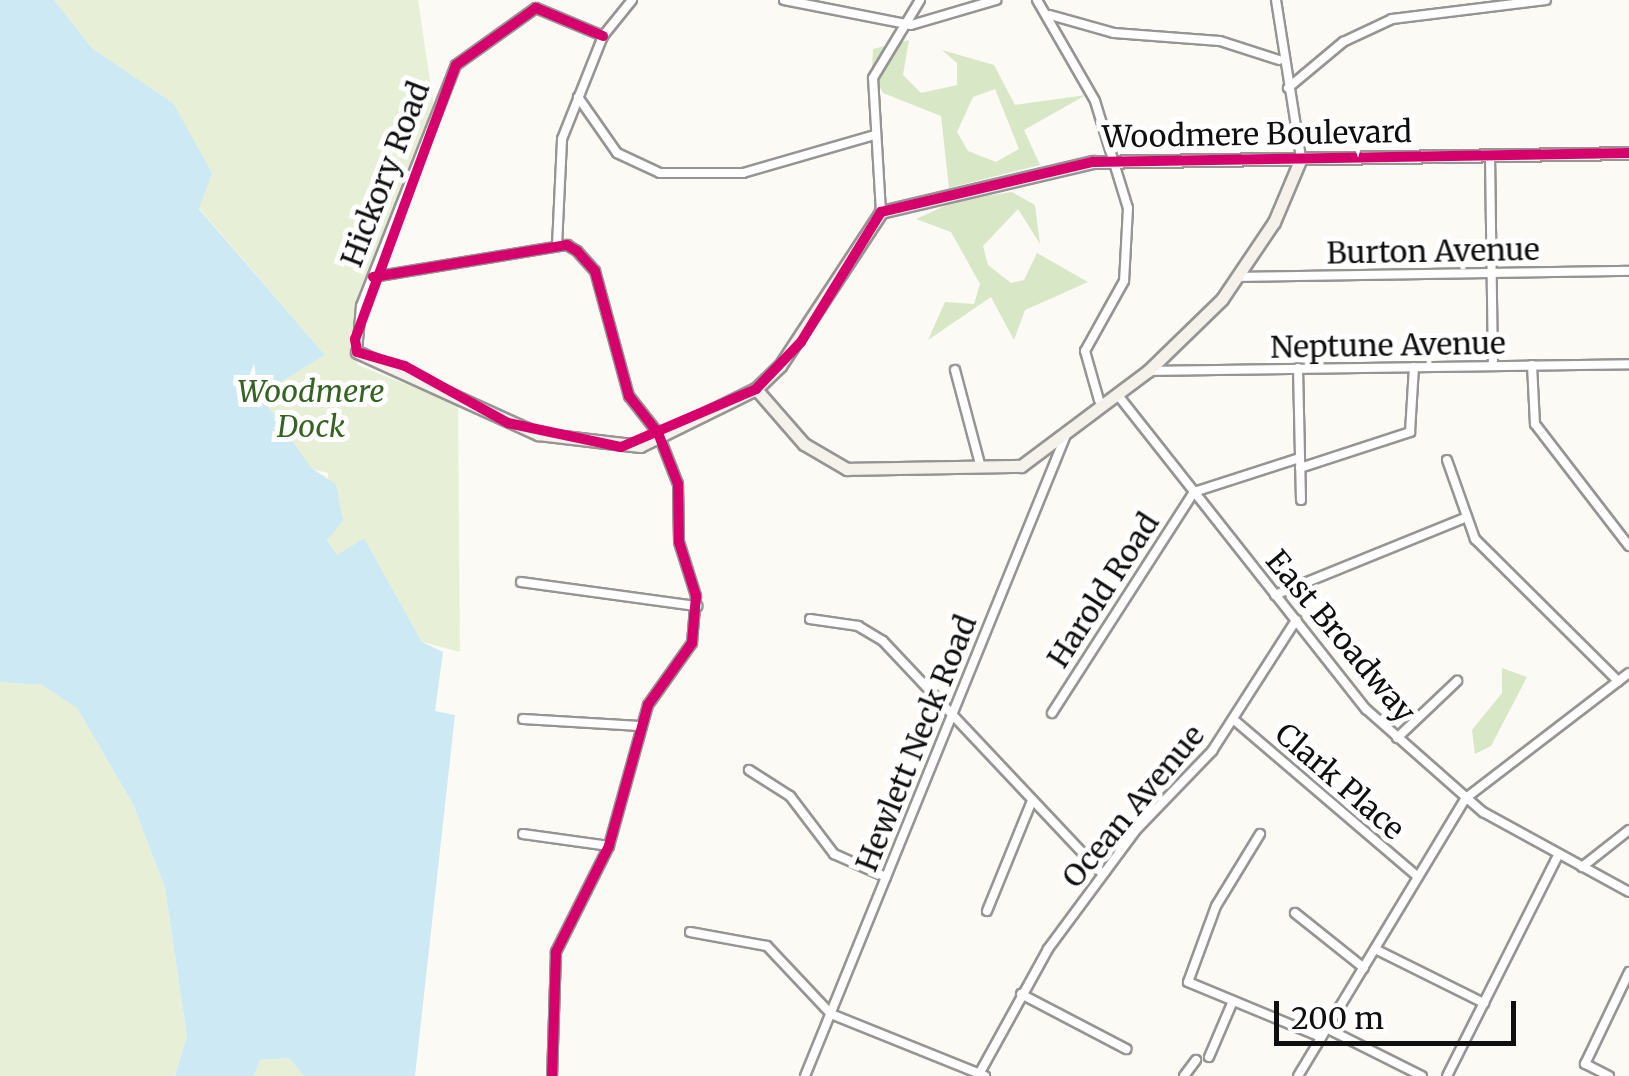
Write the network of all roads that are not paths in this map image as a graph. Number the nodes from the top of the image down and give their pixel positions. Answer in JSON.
{"nodes":[{"id":1,"x":632,"y":0,"type":"edge"},
{"id":2,"x":784,"y":0,"type":"edge"},
{"id":3,"x":920,"y":0,"type":"edge"},
{"id":4,"x":996,"y":0,"type":"edge"},
{"id":5,"x":1037,"y":0,"type":"edge"},
{"id":6,"x":1276,"y":0,"type":"edge"},
{"id":7,"x":1546,"y":0,"type":"edge"},
{"id":8,"x":1050,"y":15,"type":"junction"},
{"id":9,"x":912,"y":25,"type":"junction"},
{"id":10,"x":603,"y":36,"type":"junction"},
{"id":11,"x":1279,"y":60,"type":"junction"},
{"id":12,"x":1288,"y":88,"type":"junction"},
{"id":13,"x":578,"y":97,"type":"junction"},
{"id":14,"x":876,"y":135,"type":"junction"},
{"id":15,"x":1629,"y":153,"type":"edge"},
{"id":16,"x":1490,"y":155,"type":"junction"},
{"id":17,"x":1301,"y":158,"type":"junction"},
{"id":18,"x":1116,"y":161,"type":"junction"},
{"id":19,"x":881,"y":212,"type":"junction"},
{"id":20,"x":558,"y":246,"type":"junction"},
{"id":21,"x":1629,"y":271,"type":"edge"},
{"id":22,"x":1492,"y":273,"type":"junction"},
{"id":23,"x":372,"y":277,"type":"junction"},
{"id":24,"x":1238,"y":277,"type":"junction"},
{"id":25,"x":358,"y":352,"type":"joint"},
{"id":26,"x":1629,"y":364,"type":"edge"},
{"id":27,"x":1532,"y":365,"type":"junction"},
{"id":28,"x":1414,"y":366,"type":"junction"},
{"id":29,"x":1493,"y":366,"type":"junction"},
{"id":30,"x":1298,"y":368,"type":"junction"},
{"id":31,"x":954,"y":370,"type":"dead end"},
{"id":32,"x":1148,"y":371,"type":"junction"},
{"id":33,"x":756,"y":389,"type":"junction"},
{"id":34,"x":1114,"y":390,"type":"junction"},
{"id":35,"x":1100,"y":400,"type":"junction"},
{"id":36,"x":1070,"y":427,"type":"junction"},
{"id":37,"x":659,"y":438,"type":"junction"},
{"id":38,"x":1447,"y":460,"type":"dead end"},
{"id":39,"x":1300,"y":463,"type":"junction"},
{"id":40,"x":982,"y":472,"type":"junction"},
{"id":41,"x":1194,"y":492,"type":"junction"},
{"id":42,"x":1300,"y":500,"type":"dead end"},
{"id":43,"x":1467,"y":516,"type":"junction"},
{"id":44,"x":1629,"y":546,"type":"edge"},
{"id":45,"x":521,"y":582,"type":"dead end"},
{"id":46,"x":1276,"y":595,"type":"junction"},
{"id":47,"x":697,"y":606,"type":"junction"},
{"id":48,"x":810,"y":619,"type":"dead end"},
{"id":49,"x":1296,"y":620,"type":"junction"},
{"id":50,"x":1629,"y":673,"type":"edge"},
{"id":51,"x":1456,"y":681,"type":"dead end"},
{"id":52,"x":1618,"y":681,"type":"junction"},
{"id":53,"x":1052,"y":712,"type":"dead end"},
{"id":54,"x":950,"y":718,"type":"junction"},
{"id":55,"x":1233,"y":718,"type":"junction"},
{"id":56,"x":523,"y":719,"type":"dead end"},
{"id":57,"x":640,"y":726,"type":"junction"},
{"id":58,"x":1397,"y":738,"type":"junction"},
{"id":59,"x":749,"y":770,"type":"dead end"},
{"id":60,"x":1466,"y":798,"type":"junction"},
{"id":61,"x":1032,"y":802,"type":"junction"},
{"id":62,"x":1629,"y":830,"type":"edge"},
{"id":63,"x":523,"y":834,"type":"dead end"},
{"id":64,"x":1260,"y":834,"type":"dead end"},
{"id":65,"x":609,"y":846,"type":"junction"},
{"id":66,"x":1558,"y":854,"type":"junction"},
{"id":67,"x":1582,"y":867,"type":"junction"},
{"id":68,"x":1102,"y":873,"type":"junction"},
{"id":69,"x":886,"y":877,"type":"junction"},
{"id":70,"x":1418,"y":878,"type":"junction"},
{"id":71,"x":1629,"y":892,"type":"edge"},
{"id":72,"x":987,"y":911,"type":"dead end"},
{"id":73,"x":1295,"y":913,"type":"dead end"},
{"id":74,"x":690,"y":932,"type":"dead end"},
{"id":75,"x":1374,"y":950,"type":"junction"},
{"id":76,"x":1364,"y":968,"type":"junction"},
{"id":77,"x":1629,"y":972,"type":"edge"},
{"id":78,"x":1022,"y":994,"type":"junction"},
{"id":79,"x":1233,"y":1001,"type":"junction"},
{"id":80,"x":1484,"y":1004,"type":"junction"},
{"id":81,"x":831,"y":1014,"type":"junction"},
{"id":82,"x":1328,"y":1029,"type":"junction"},
{"id":83,"x":1320,"y":1037,"type":"junction"},
{"id":84,"x":1126,"y":1049,"type":"dead end"},
{"id":85,"x":1209,"y":1057,"type":"dead end"},
{"id":86,"x":1196,"y":1060,"type":"dead end"},
{"id":87,"x":981,"y":1075,"type":"edge"},
{"id":88,"x":552,"y":1076,"type":"edge"},
{"id":89,"x":804,"y":1076,"type":"edge"},
{"id":90,"x":1184,"y":1076,"type":"edge"},
{"id":91,"x":1298,"y":1076,"type":"edge"},
{"id":92,"x":1422,"y":1076,"type":"edge"},
{"id":93,"x":1448,"y":1076,"type":"edge"},
{"id":94,"x":1609,"y":1076,"type":"edge"}],
"edges":[{"from":1,"to":10,"type":"street"},
{"from":2,"to":9,"type":"street"},
{"from":3,"to":9,"type":"street"},
{"from":4,"to":9,"type":"street"},
{"from":5,"to":8,"type":"street"},
{"from":6,"to":11,"type":"street"},
{"from":7,"to":12,"type":"street"},
{"from":8,"to":11,"type":"street"},
{"from":8,"to":18,"type":"street"},
{"from":9,"to":14,"type":"street"},
{"from":10,"to":13,"type":"street"},
{"from":10,"to":23,"type":"street","name":"Hickory Road"},
{"from":11,"to":12,"type":"street"},
{"from":12,"to":17,"type":"street"},
{"from":13,"to":14,"type":"street"},
{"from":13,"to":20,"type":"street"},
{"from":14,"to":19,"type":"street"},
{"from":15,"to":16,"type":"street","name":"Woodmere Boulevard"},
{"from":16,"to":17,"type":"street","name":"Woodmere Boulevard"},
{"from":16,"to":22,"type":"street"},
{"from":17,"to":18,"type":"street","name":"Woodmere Boulevard"},
{"from":17,"to":24,"type":"street"},
{"from":18,"to":19,"type":"street","name":"Woodmere Boulevard"},
{"from":18,"to":35,"type":"street"},
{"from":19,"to":33,"type":"street"},
{"from":20,"to":23,"type":"street"},
{"from":20,"to":37,"type":"street"},
{"from":21,"to":22,"type":"street","name":"Burton Avenue"},
{"from":22,"to":24,"type":"street","name":"Burton Avenue"},
{"from":22,"to":29,"type":"street"},
{"from":23,"to":25,"type":"street","name":"Hickory Road"},
{"from":24,"to":32,"type":"street"},
{"from":25,"to":37,"type":"street"},
{"from":26,"to":27,"type":"street","name":"Neptune Avenue"},
{"from":27,"to":29,"type":"street","name":"Neptune Avenue"},
{"from":27,"to":44,"type":"street"},
{"from":28,"to":29,"type":"street","name":"Neptune Avenue"},
{"from":28,"to":30,"type":"street","name":"Neptune Avenue"},
{"from":28,"to":39,"type":"street"},
{"from":30,"to":32,"type":"street","name":"Neptune Avenue"},
{"from":30,"to":39,"type":"street"},
{"from":31,"to":40,"type":"street"},
{"from":32,"to":34,"type":"street"},
{"from":33,"to":37,"type":"street"},
{"from":33,"to":40,"type":"street"},
{"from":34,"to":35,"type":"street"},
{"from":34,"to":41,"type":"street","name":"East Broadway"},
{"from":35,"to":36,"type":"street"},
{"from":36,"to":40,"type":"street"},
{"from":36,"to":54,"type":"street","name":"Hewlett Neck Road"},
{"from":37,"to":47,"type":"street"},
{"from":38,"to":43,"type":"street"},
{"from":39,"to":41,"type":"street"},
{"from":39,"to":42,"type":"street"},
{"from":41,"to":46,"type":"street","name":"East Broadway"},
{"from":41,"to":53,"type":"street","name":"Harold Road"},
{"from":43,"to":46,"type":"street"},
{"from":43,"to":52,"type":"street"},
{"from":45,"to":47,"type":"street"},
{"from":46,"to":49,"type":"street","name":"East Broadway"},
{"from":47,"to":57,"type":"street"},
{"from":48,"to":54,"type":"street"},
{"from":49,"to":55,"type":"street","name":"Ocean Avenue"},
{"from":49,"to":58,"type":"street","name":"East Broadway"},
{"from":50,"to":52,"type":"street"},
{"from":51,"to":58,"type":"street"},
{"from":52,"to":60,"type":"street"},
{"from":54,"to":61,"type":"street"},
{"from":54,"to":69,"type":"street","name":"Hewlett Neck Road"},
{"from":55,"to":68,"type":"street","name":"Ocean Avenue"},
{"from":55,"to":70,"type":"street","name":"Clark Place"},
{"from":56,"to":57,"type":"street"},
{"from":57,"to":65,"type":"street"},
{"from":58,"to":60,"type":"street","name":"East Broadway"},
{"from":59,"to":69,"type":"street"},
{"from":60,"to":66,"type":"street","name":"East Broadway"},
{"from":60,"to":70,"type":"street"},
{"from":61,"to":68,"type":"street"},
{"from":61,"to":72,"type":"street"},
{"from":62,"to":67,"type":"street"},
{"from":63,"to":65,"type":"street"},
{"from":64,"to":79,"type":"street"},
{"from":65,"to":88,"type":"street"},
{"from":66,"to":67,"type":"street","name":"East Broadway"},
{"from":66,"to":80,"type":"street"},
{"from":67,"to":71,"type":"street","name":"East Broadway"},
{"from":68,"to":78,"type":"street","name":"Ocean Avenue"},
{"from":69,"to":81,"type":"street","name":"Hewlett Neck Road"},
{"from":70,"to":75,"type":"street"},
{"from":73,"to":76,"type":"street"},
{"from":74,"to":81,"type":"street"},
{"from":75,"to":76,"type":"street"},
{"from":75,"to":80,"type":"street"},
{"from":76,"to":82,"type":"street"},
{"from":77,"to":94,"type":"street"},
{"from":78,"to":84,"type":"street"},
{"from":78,"to":87,"type":"street","name":"Ocean Avenue"},
{"from":79,"to":83,"type":"street"},
{"from":79,"to":85,"type":"street"},
{"from":80,"to":93,"type":"street"},
{"from":81,"to":87,"type":"street"},
{"from":81,"to":89,"type":"street","name":"Hewlett Neck Road"},
{"from":82,"to":83,"type":"street"},
{"from":82,"to":92,"type":"street"},
{"from":83,"to":91,"type":"street"},
{"from":86,"to":90,"type":"street"}]}
